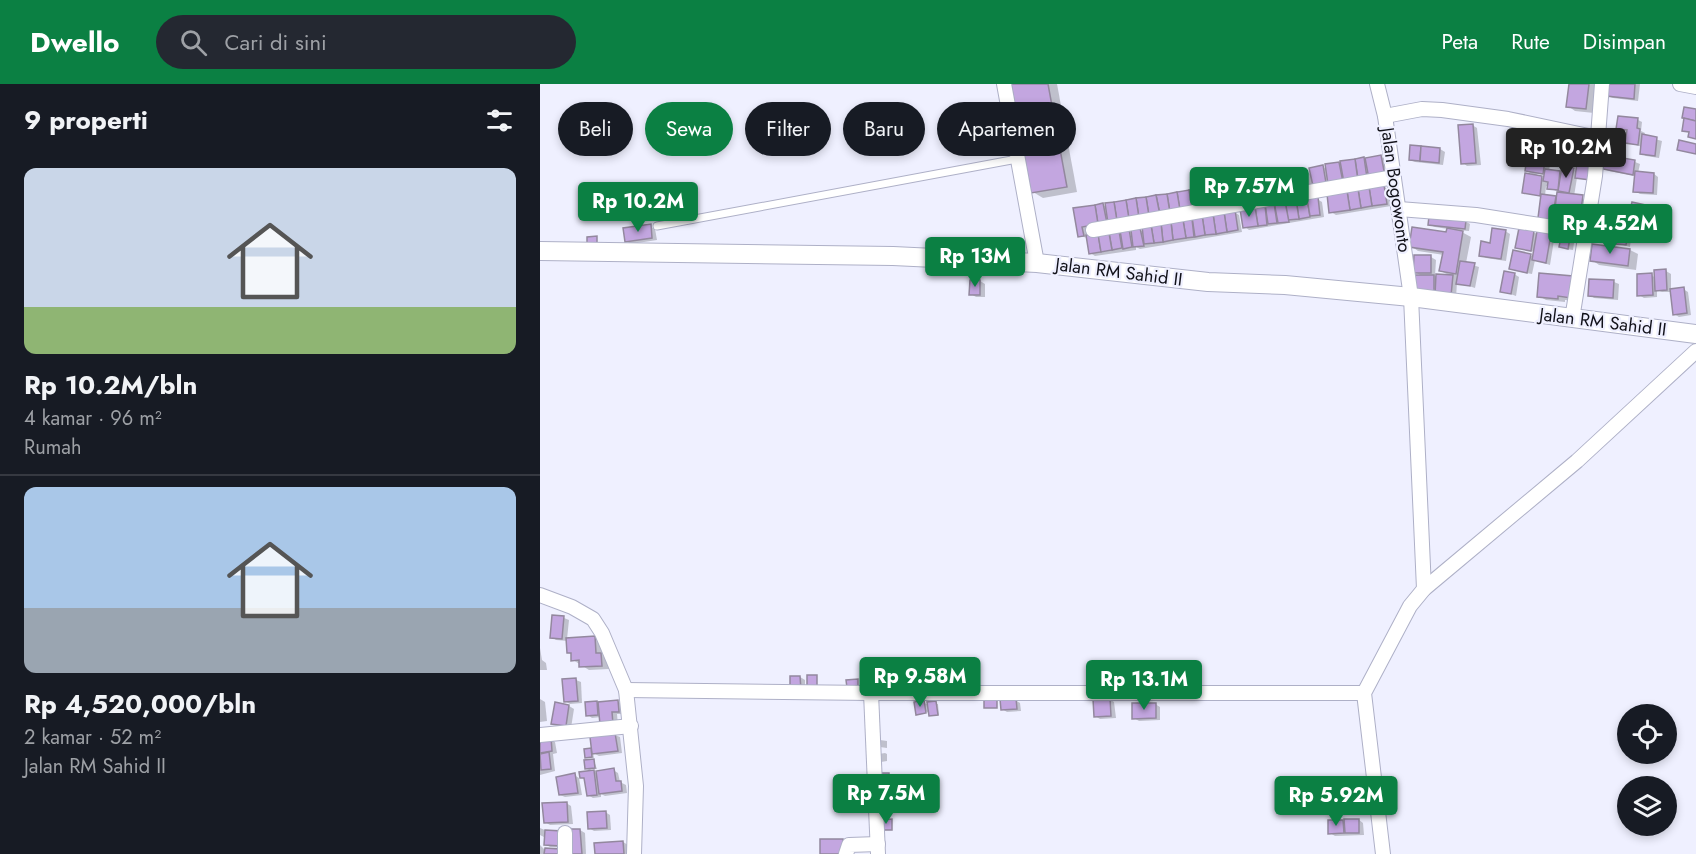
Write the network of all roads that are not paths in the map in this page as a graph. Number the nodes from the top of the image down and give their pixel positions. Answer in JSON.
{"nodes":[{"id":1,"x":1004,"y":84,"type":"edge"},
{"id":2,"x":1377,"y":84,"type":"edge"},
{"id":3,"x":1602,"y":84,"type":"edge"},
{"id":4,"x":1680,"y":84,"type":"edge"},
{"id":5,"x":1696,"y":87,"type":"edge"},
{"id":6,"x":1385,"y":116,"type":"junction"},
{"id":7,"x":1598,"y":138,"type":"junction"},
{"id":8,"x":1017,"y":159,"type":"junction"},
{"id":9,"x":1394,"y":177,"type":"junction"},
{"id":10,"x":1399,"y":209,"type":"junction"},
{"id":11,"x":657,"y":226,"type":"dead end"},
{"id":12,"x":1093,"y":230,"type":"dead end"},
{"id":13,"x":1585,"y":232,"type":"junction"},
{"id":14,"x":540,"y":251,"type":"edge"},
{"id":15,"x":1037,"y":263,"type":"junction"},
{"id":16,"x":1411,"y":297,"type":"junction"},
{"id":17,"x":1572,"y":319,"type":"junction"},
{"id":18,"x":1696,"y":334,"type":"edge"},
{"id":19,"x":1696,"y":351,"type":"edge"},
{"id":20,"x":1424,"y":589,"type":"junction"},
{"id":21,"x":540,"y":595,"type":"edge"},
{"id":22,"x":626,"y":690,"type":"junction"},
{"id":23,"x":871,"y":693,"type":"junction"},
{"id":24,"x":1364,"y":693,"type":"junction"},
{"id":25,"x":631,"y":726,"type":"junction"},
{"id":26,"x":540,"y":735,"type":"edge"},
{"id":27,"x":565,"y":833,"type":"dead end"},
{"id":28,"x":878,"y":849,"type":"edge"},
{"id":29,"x":565,"y":854,"type":"edge"},
{"id":30,"x":634,"y":854,"type":"edge"},
{"id":31,"x":846,"y":854,"type":"edge"},
{"id":32,"x":1383,"y":854,"type":"edge"}],
"edges":[{"from":1,"to":8,"type":"street"},
{"from":2,"to":6,"type":"street","name":"Jalan Bogowonto"},
{"from":3,"to":7,"type":"street"},
{"from":4,"to":5,"type":"street"},
{"from":6,"to":7,"type":"street"},
{"from":6,"to":9,"type":"street","name":"Jalan Bogowonto"},
{"from":7,"to":13,"type":"street"},
{"from":8,"to":11,"type":"lane"},
{"from":8,"to":15,"type":"street"},
{"from":9,"to":10,"type":"street","name":"Jalan Bogowonto"},
{"from":9,"to":12,"type":"street"},
{"from":10,"to":13,"type":"street"},
{"from":10,"to":16,"type":"street","name":"Jalan Bogowonto"},
{"from":13,"to":17,"type":"street"},
{"from":14,"to":15,"type":"street","name":"Jalan RM Sahid II"},
{"from":15,"to":16,"type":"street","name":"Jalan RM Sahid II"},
{"from":16,"to":17,"type":"street","name":"Jalan RM Sahid II"},
{"from":16,"to":20,"type":"street","name":"Jalan Bogowonto"},
{"from":17,"to":18,"type":"street","name":"Jalan RM Sahid II"},
{"from":19,"to":20,"type":"street"},
{"from":20,"to":24,"type":"street"},
{"from":21,"to":22,"type":"street"},
{"from":22,"to":23,"type":"street"},
{"from":22,"to":25,"type":"street"},
{"from":23,"to":24,"type":"street"},
{"from":23,"to":28,"type":"street"},
{"from":24,"to":32,"type":"street"},
{"from":25,"to":26,"type":"street"},
{"from":25,"to":30,"type":"street"},
{"from":27,"to":29,"type":"street"},
{"from":28,"to":31,"type":"street"}]}
